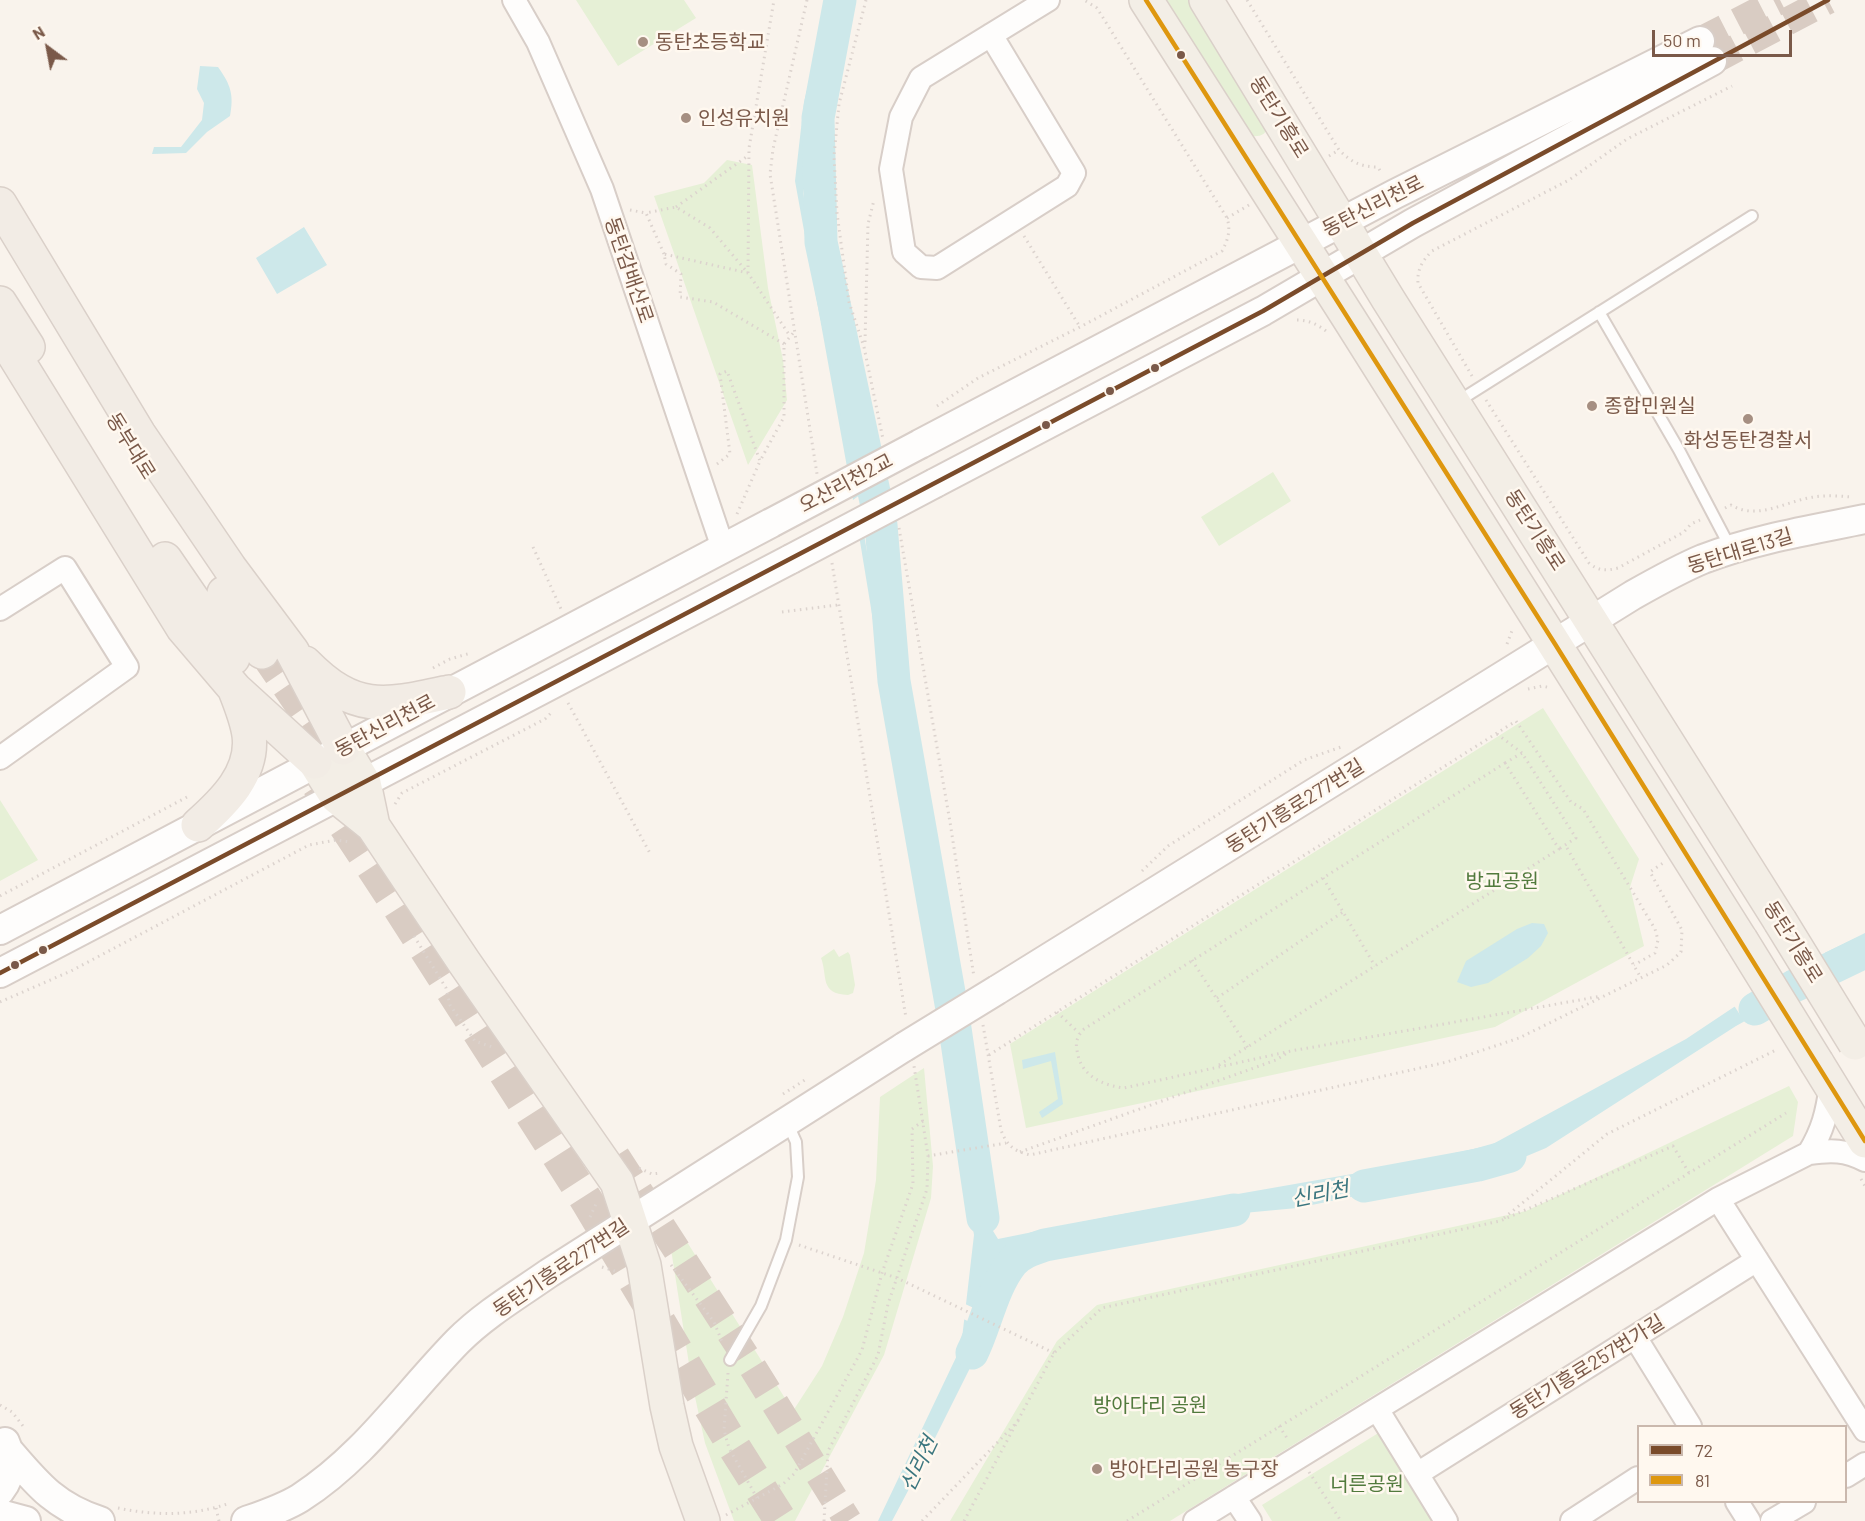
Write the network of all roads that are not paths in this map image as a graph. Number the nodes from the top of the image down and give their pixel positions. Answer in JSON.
{"nodes":[{"id":1,"x":514,"y":0,"type":"edge"},
{"id":2,"x":1048,"y":0,"type":"edge"},
{"id":3,"x":1146,"y":0,"type":"edge"},
{"id":4,"x":1206,"y":0,"type":"edge"},
{"id":5,"x":991,"y":35,"type":"junction"},
{"id":6,"x":0,"y":204,"type":"edge"},
{"id":7,"x":1752,"y":216,"type":"dead end"},
{"id":8,"x":1342,"y":222,"type":"junction"},
{"id":9,"x":0,"y":239,"type":"edge"},
{"id":10,"x":1301,"y":243,"type":"junction"},
{"id":11,"x":1361,"y":253,"type":"junction"},
{"id":12,"x":1322,"y":276,"type":"junction"},
{"id":13,"x":0,"y":303,"type":"edge"},
{"id":14,"x":1599,"y":312,"type":"junction"},
{"id":15,"x":0,"y":332,"type":"edge"},
{"id":16,"x":1454,"y":404,"type":"junction"},
{"id":17,"x":920,"y":444,"type":"joint"},
{"id":18,"x":935,"y":483,"type":"joint"},
{"id":19,"x":1860,"y":508,"type":"edge"},
{"id":20,"x":771,"y":523,"type":"joint"},
{"id":21,"x":723,"y":548,"type":"junction"},
{"id":22,"x":1731,"y":549,"type":"junction"},
{"id":23,"x":791,"y":559,"type":"joint"},
{"id":24,"x":0,"y":609,"type":"edge"},
{"id":25,"x":1592,"y":620,"type":"junction"},
{"id":26,"x":1555,"y":644,"type":"junction"},
{"id":27,"x":257,"y":665,"type":"junction"},
{"id":28,"x":449,"y":692,"type":"junction"},
{"id":29,"x":329,"y":755,"type":"junction"},
{"id":30,"x":0,"y":758,"type":"edge"},
{"id":31,"x":351,"y":790,"type":"junction"},
{"id":32,"x":194,"y":810,"type":"junction"},
{"id":33,"x":0,"y":930,"type":"edge"},
{"id":34,"x":0,"y":973,"type":"edge"},
{"id":35,"x":1860,"y":1051,"type":"edge"},
{"id":36,"x":1824,"y":1075,"type":"junction"},
{"id":37,"x":783,"y":1109,"type":"junction"},
{"id":38,"x":1865,"y":1141,"type":"edge"},
{"id":39,"x":1809,"y":1153,"type":"junction"},
{"id":40,"x":1865,"y":1160,"type":"edge"},
{"id":41,"x":1718,"y":1199,"type":"junction"},
{"id":42,"x":631,"y":1221,"type":"junction"},
{"id":43,"x":1757,"y":1260,"type":"junction"},
{"id":44,"x":1635,"y":1337,"type":"junction"},
{"id":45,"x":730,"y":1360,"type":"road end"},
{"id":46,"x":1377,"y":1409,"type":"junction"},
{"id":47,"x":1689,"y":1425,"type":"edge"},
{"id":48,"x":1865,"y":1430,"type":"edge"},
{"id":49,"x":12,"y":1438,"type":"edge"},
{"id":50,"x":1865,"y":1464,"type":"edge"},
{"id":51,"x":1417,"y":1474,"type":"junction"},
{"id":52,"x":1847,"y":1475,"type":"edge"},
{"id":53,"x":1637,"y":1479,"type":"edge"},
{"id":54,"x":0,"y":1491,"type":"edge"},
{"id":55,"x":1234,"y":1497,"type":"junction"},
{"id":56,"x":1738,"y":1503,"type":"edge"},
{"id":57,"x":1802,"y":1503,"type":"edge"},
{"id":58,"x":240,"y":1511,"type":"edge"},
{"id":59,"x":0,"y":1514,"type":"edge"},
{"id":60,"x":108,"y":1514,"type":"edge"},
{"id":61,"x":26,"y":1521,"type":"edge"},
{"id":62,"x":703,"y":1521,"type":"edge"},
{"id":63,"x":1195,"y":1521,"type":"edge"},
{"id":64,"x":1250,"y":1521,"type":"edge"},
{"id":65,"x":1446,"y":1521,"type":"edge"},
{"id":66,"x":1572,"y":1521,"type":"edge"},
{"id":67,"x":1749,"y":1521,"type":"edge"},
{"id":68,"x":1772,"y":1521,"type":"edge"}],
"edges":[{"from":1,"to":21,"type":"street","name":"동탄감배산로"},
{"from":2,"to":5,"type":"street"},
{"from":3,"to":10,"type":"main road"},
{"from":4,"to":8,"type":"main road","name":"동탄기흥로"},
{"from":5,"to":5,"type":"street"},
{"from":6,"to":27,"type":"highway"},
{"from":7,"to":14,"type":"lane"},
{"from":8,"to":10,"type":"street","name":"동탄신리천로"},
{"from":8,"to":11,"type":"main road","name":"동탄기흥로"},
{"from":8,"to":11,"type":"street","name":"동탄신리천로"},
{"from":9,"to":27,"type":"highway","name":"동부대로"},
{"from":10,"to":12,"type":"main road"},
{"from":10,"to":17,"type":"street","name":"동탄신리천로"},
{"from":11,"to":12,"type":"street","name":"동탄신리천로"},
{"from":11,"to":16,"type":"main road","name":"동탄기흥로"},
{"from":12,"to":18,"type":"street","name":"동탄신리천로"},
{"from":12,"to":26,"type":"main road"},
{"from":13,"to":27,"type":"highway","name":"동부대로"},
{"from":14,"to":16,"type":"lane"},
{"from":14,"to":22,"type":"lane"},
{"from":15,"to":27,"type":"highway"},
{"from":16,"to":25,"type":"main road","name":"동탄기흥로"},
{"from":17,"to":20,"type":"street","name":"오산리천2교","bridge":true},
{"from":18,"to":23,"type":"street","name":"오산리천2교","bridge":true},
{"from":19,"to":22,"type":"street","name":"동탄대로13길"},
{"from":20,"to":21,"type":"street","name":"동탄신리천로"},
{"from":21,"to":28,"type":"street","name":"동탄신리천로"},
{"from":22,"to":25,"type":"street","name":"동탄대로13길"},
{"from":23,"to":31,"type":"street","name":"동탄신리천로"},
{"from":24,"to":30,"type":"street"},
{"from":25,"to":26,"type":"street","name":"동탄기흥로277번길"},
{"from":25,"to":35,"type":"main road","name":"동탄기흥로","bridge":true},
{"from":26,"to":36,"type":"main road","bridge":true},
{"from":26,"to":37,"type":"street","name":"동탄기흥로277번길","bridge":true},
{"from":27,"to":28,"type":"highway"},
{"from":27,"to":29,"type":"highway"},
{"from":27,"to":29,"type":"highway"},
{"from":27,"to":32,"type":"highway"},
{"from":28,"to":29,"type":"street","name":"동탄신리천로"},
{"from":29,"to":31,"type":"main road"},
{"from":29,"to":32,"type":"street","name":"동탄신리천로"},
{"from":31,"to":34,"type":"street","name":"동탄신리천로"},
{"from":31,"to":42,"type":"main road"},
{"from":32,"to":33,"type":"street","name":"동탄신리천로"},
{"from":36,"to":38,"type":"main road"},
{"from":36,"to":39,"type":"street"},
{"from":37,"to":42,"type":"street","name":"동탄기흥로277번길"},
{"from":37,"to":45,"type":"lane"},
{"from":39,"to":40,"type":"street"},
{"from":39,"to":41,"type":"street"},
{"from":41,"to":43,"type":"street"},
{"from":41,"to":46,"type":"street"},
{"from":42,"to":58,"type":"street","name":"동탄기흥로277번길"},
{"from":42,"to":62,"type":"main road"},
{"from":43,"to":44,"type":"street","name":"동탄기흥로257번가길"},
{"from":43,"to":48,"type":"street"},
{"from":44,"to":47,"type":"street"},
{"from":44,"to":51,"type":"street","name":"동탄기흥로257번가길"},
{"from":46,"to":51,"type":"street"},
{"from":46,"to":55,"type":"street"},
{"from":49,"to":54,"type":"street"},
{"from":49,"to":60,"type":"street"},
{"from":50,"to":52,"type":"street"},
{"from":51,"to":65,"type":"street"},
{"from":53,"to":66,"type":"street"},
{"from":55,"to":63,"type":"street"},
{"from":55,"to":64,"type":"street"},
{"from":56,"to":67,"type":"street"},
{"from":57,"to":68,"type":"street"},
{"from":59,"to":61,"type":"street"}]}
